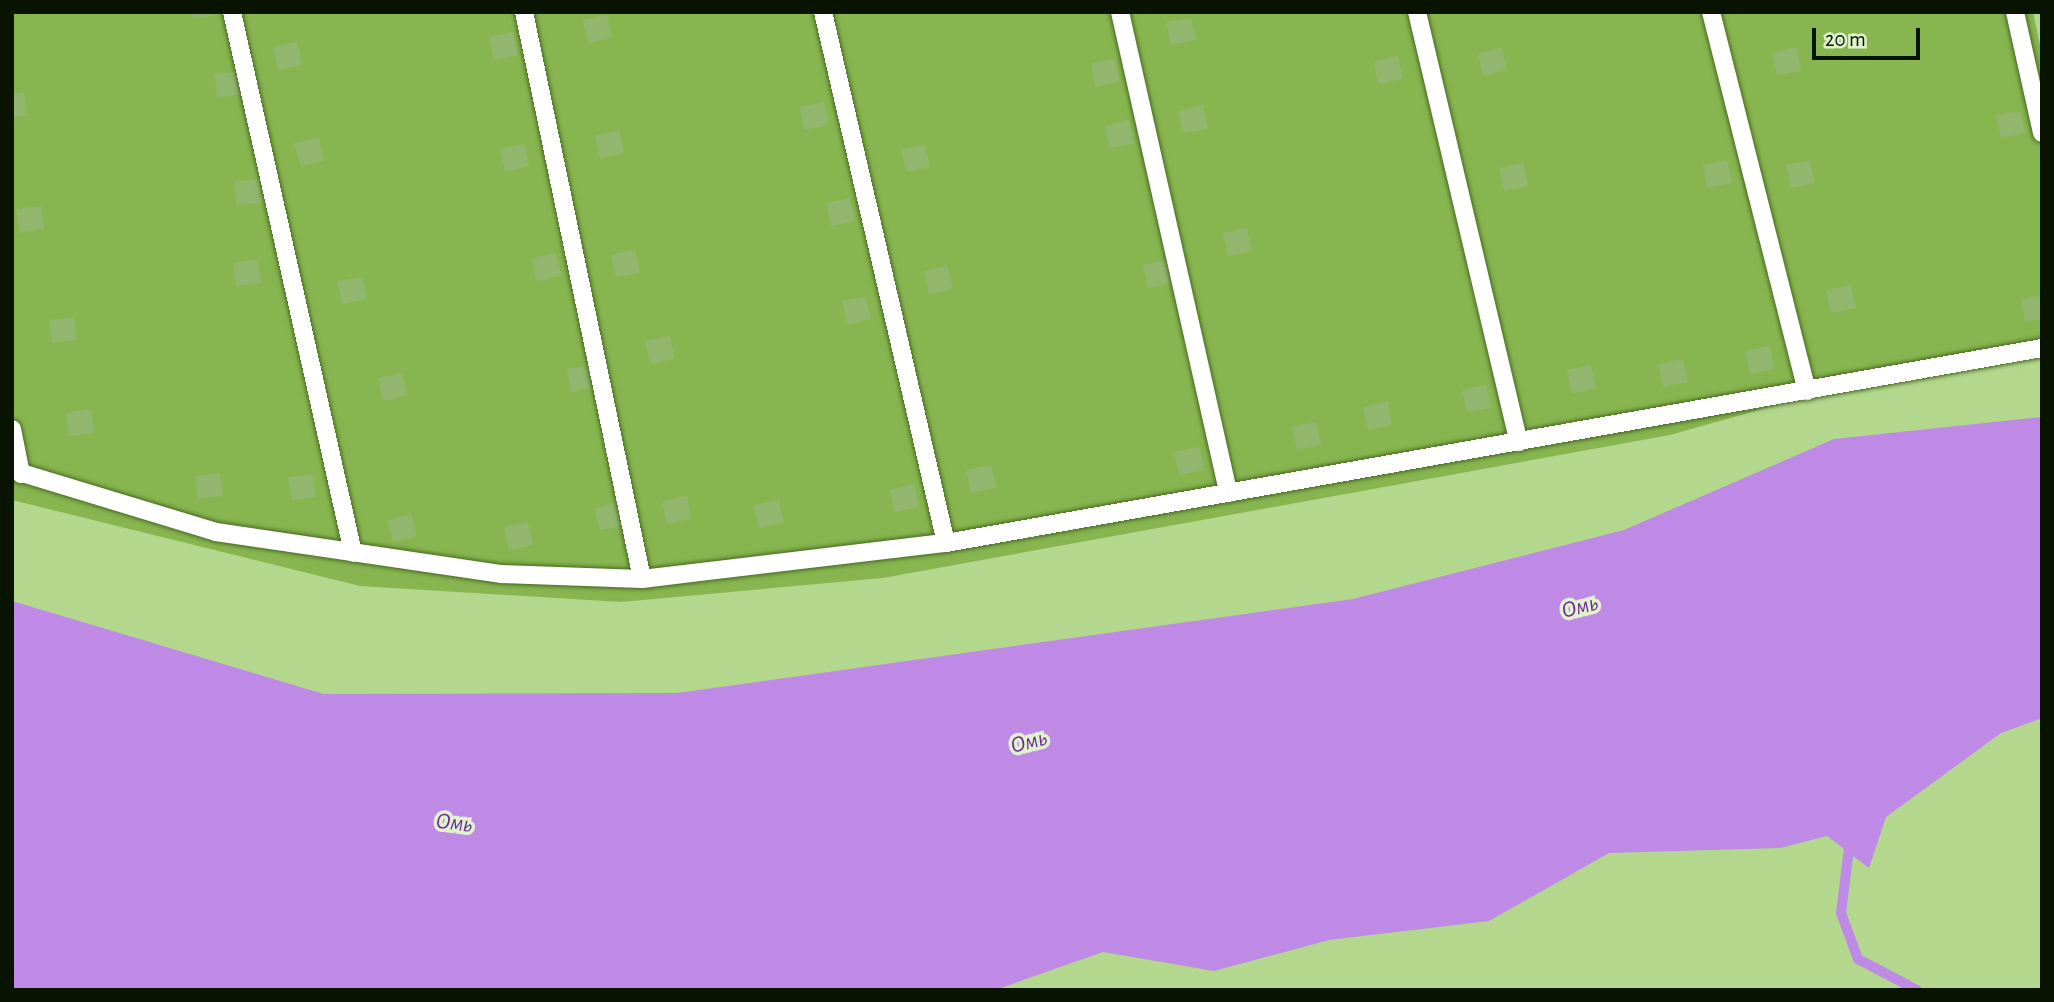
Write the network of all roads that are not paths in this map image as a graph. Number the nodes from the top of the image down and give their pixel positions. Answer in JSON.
{"nodes":[{"id":1,"x":232,"y":12,"type":"edge"},
{"id":2,"x":524,"y":12,"type":"edge"},
{"id":3,"x":822,"y":12,"type":"edge"},
{"id":4,"x":1120,"y":12,"type":"edge"},
{"id":5,"x":1417,"y":12,"type":"edge"},
{"id":6,"x":1711,"y":12,"type":"edge"},
{"id":7,"x":2015,"y":12,"type":"edge"},
{"id":8,"x":2042,"y":133,"type":"edge"},
{"id":9,"x":2042,"y":348,"type":"edge"},
{"id":10,"x":1807,"y":391,"type":"junction"},
{"id":11,"x":12,"y":429,"type":"edge"},
{"id":12,"x":1519,"y":442,"type":"junction"},
{"id":13,"x":17,"y":472,"type":"edge"},
{"id":14,"x":1228,"y":493,"type":"junction"},
{"id":15,"x":946,"y":543,"type":"junction"},
{"id":16,"x":353,"y":553,"type":"junction"},
{"id":17,"x":642,"y":579,"type":"junction"}],
"edges":[{"from":1,"to":16,"type":"lane"},
{"from":2,"to":17,"type":"lane"},
{"from":3,"to":15,"type":"lane"},
{"from":4,"to":14,"type":"lane"},
{"from":5,"to":12,"type":"lane"},
{"from":6,"to":10,"type":"lane"},
{"from":7,"to":8,"type":"lane"},
{"from":9,"to":10,"type":"lane"},
{"from":10,"to":12,"type":"lane"},
{"from":11,"to":13,"type":"lane"},
{"from":12,"to":14,"type":"lane"},
{"from":13,"to":16,"type":"lane"},
{"from":14,"to":15,"type":"lane"},
{"from":15,"to":17,"type":"lane"},
{"from":16,"to":17,"type":"lane"}]}
